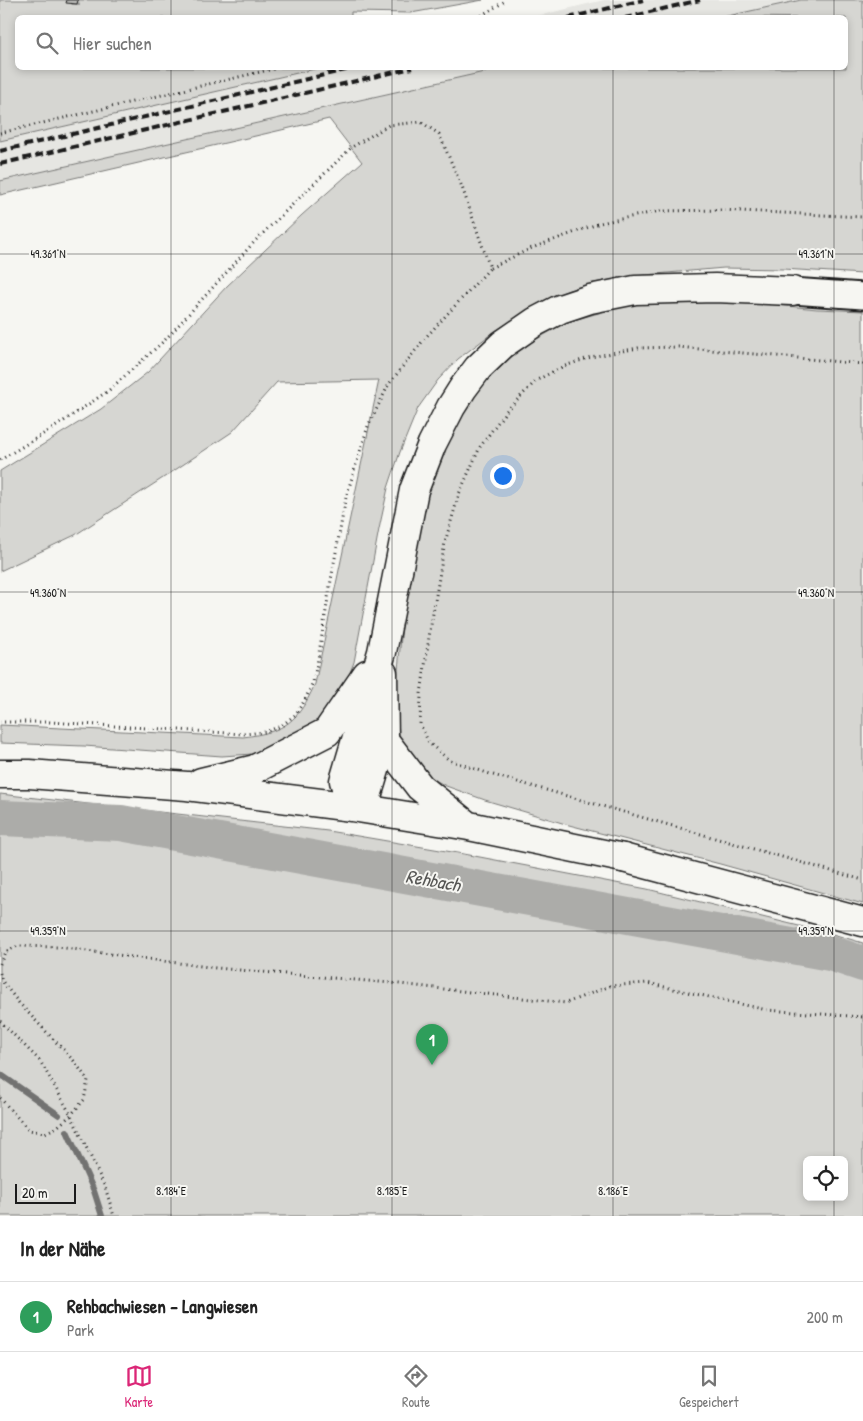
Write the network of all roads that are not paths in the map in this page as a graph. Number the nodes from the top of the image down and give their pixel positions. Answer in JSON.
{"nodes":[{"id":1,"x":792,"y":291,"type":"joint"},
{"id":2,"x":863,"y":296,"type":"edge"},
{"id":3,"x":382,"y":652,"type":"junction"},
{"id":4,"x":384,"y":740,"type":"junction"},
{"id":5,"x":0,"y":774,"type":"edge"},
{"id":6,"x":187,"y":786,"type":"junction"},
{"id":7,"x":352,"y":807,"type":"junction"},
{"id":8,"x":469,"y":826,"type":"junction"},
{"id":9,"x":863,"y":922,"type":"edge"}],
"edges":[{"from":1,"to":2,"type":"main road"},
{"from":1,"to":3,"type":"main road"},
{"from":3,"to":4,"type":"main road"},
{"from":3,"to":6,"type":"main road"},
{"from":3,"to":7,"type":"main road"},
{"from":4,"to":7,"type":"main road"},
{"from":4,"to":8,"type":"main road"},
{"from":5,"to":6,"type":"main road"},
{"from":6,"to":7,"type":"main road"},
{"from":7,"to":8,"type":"main road"},
{"from":8,"to":9,"type":"main road"}]}
